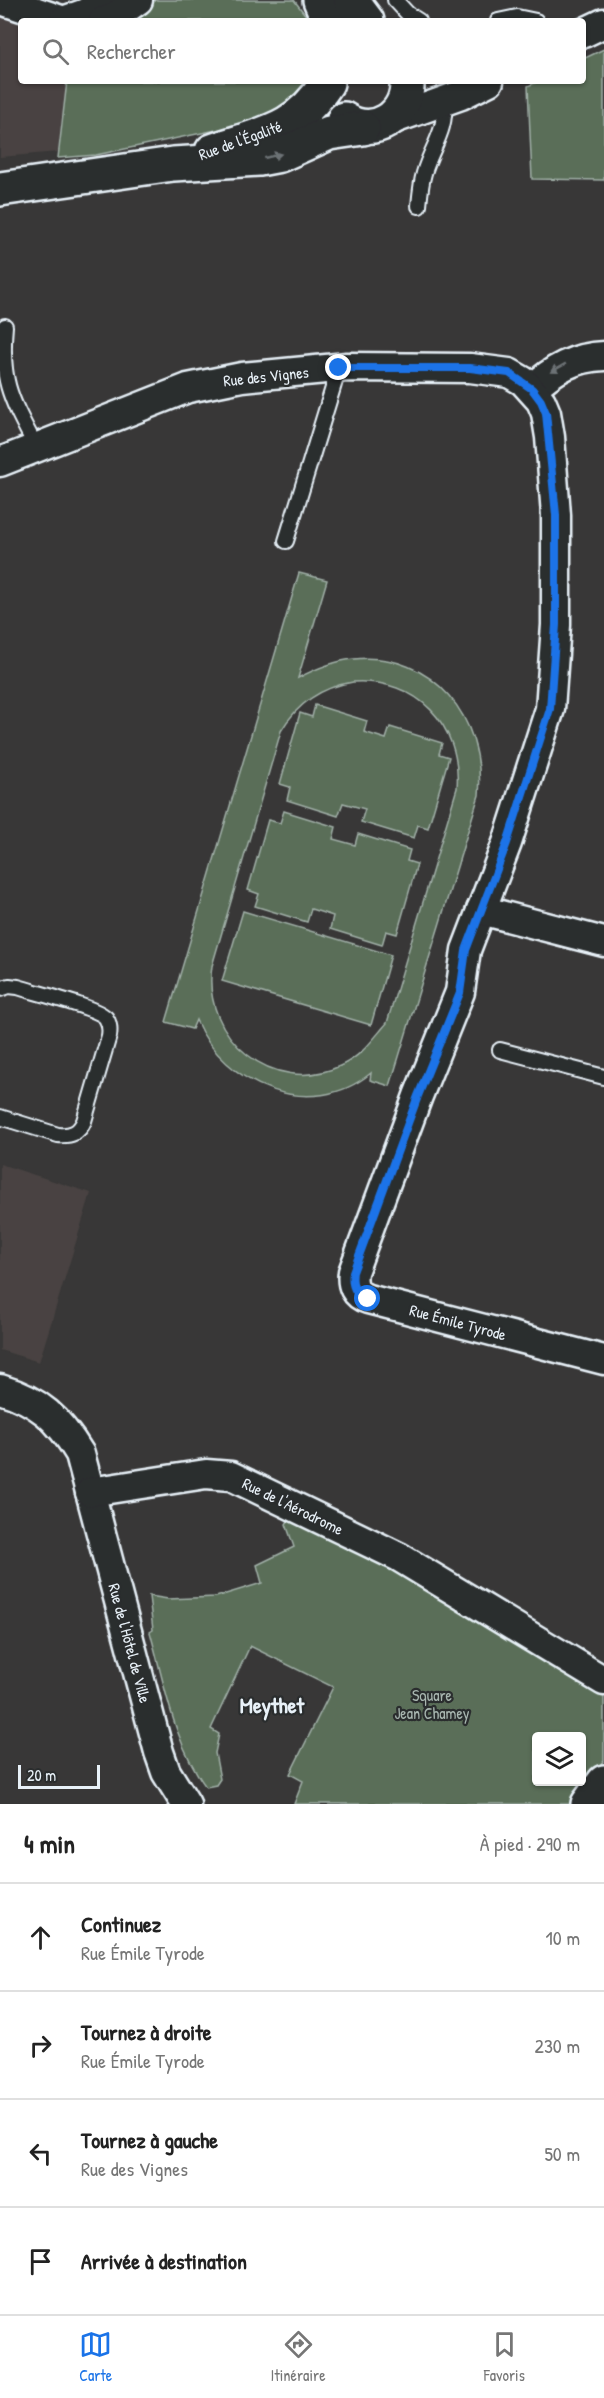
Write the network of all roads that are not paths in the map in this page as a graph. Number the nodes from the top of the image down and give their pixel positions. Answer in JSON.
{"nodes":[{"id":1,"x":1,"y":0,"type":"edge"},
{"id":2,"x":102,"y":0,"type":"edge"},
{"id":3,"x":138,"y":0,"type":"edge"},
{"id":4,"x":320,"y":0,"type":"edge"},
{"id":5,"x":351,"y":0,"type":"edge"},
{"id":6,"x":395,"y":0,"type":"edge"},
{"id":7,"x":54,"y":18,"type":"edge"},
{"id":8,"x":72,"y":18,"type":"edge"},
{"id":9,"x":112,"y":18,"type":"edge"},
{"id":10,"x":328,"y":18,"type":"edge"},
{"id":11,"x":365,"y":18,"type":"edge"},
{"id":12,"x":414,"y":18,"type":"edge"},
{"id":13,"x":604,"y":23,"type":"edge"},
{"id":14,"x":586,"y":32,"type":"edge"},
{"id":15,"x":326,"y":84,"type":"edge"},
{"id":16,"x":327,"y":84,"type":"edge"},
{"id":17,"x":406,"y":84,"type":"edge"},
{"id":18,"x":482,"y":84,"type":"edge"},
{"id":19,"x":444,"y":101,"type":"junction"},
{"id":20,"x":376,"y":124,"type":"junction"},
{"id":21,"x":173,"y":164,"type":"junction"},
{"id":22,"x":0,"y":189,"type":"edge"},
{"id":23,"x":419,"y":206,"type":"dead end"},
{"id":24,"x":5,"y":326,"type":"dead end"},
{"id":25,"x":604,"y":356,"type":"edge"},
{"id":26,"x":339,"y":368,"type":"junction"},
{"id":27,"x":532,"y":389,"type":"junction"},
{"id":28,"x":36,"y":447,"type":"junction"},
{"id":29,"x":0,"y":462,"type":"edge"},
{"id":30,"x":286,"y":541,"type":"dead end"},
{"id":31,"x":481,"y":910,"type":"junction"},
{"id":32,"x":604,"y":942,"type":"edge"},
{"id":33,"x":0,"y":989,"type":"edge"},
{"id":34,"x":500,"y":1050,"type":"dead end"},
{"id":35,"x":604,"y":1077,"type":"edge"},
{"id":36,"x":0,"y":1117,"type":"edge"},
{"id":37,"x":604,"y":1360,"type":"edge"},
{"id":38,"x":0,"y":1389,"type":"edge"},
{"id":39,"x":90,"y":1492,"type":"junction"},
{"id":40,"x":604,"y":1681,"type":"edge"},
{"id":41,"x":604,"y":1782,"type":"edge"},
{"id":42,"x":174,"y":1800,"type":"edge"},
{"id":43,"x":588,"y":1804,"type":"edge"}],
"edges":[{"from":1,"to":7,"type":"street"},
{"from":2,"to":8,"type":"street"},
{"from":3,"to":9,"type":"street"},
{"from":4,"to":10,"type":"street"},
{"from":5,"to":11,"type":"street"},
{"from":6,"to":12,"type":"lane"},
{"from":13,"to":14,"type":"street"},
{"from":15,"to":21,"type":"street","name":"Rue de l'Égalité"},
{"from":16,"to":20,"type":"street"},
{"from":17,"to":20,"type":"street"},
{"from":18,"to":19,"type":"street","name":"Rue de l'Égalité"},
{"from":19,"to":20,"type":"street","name":"Rue de l'Égalité"},
{"from":19,"to":23,"type":"lane"},
{"from":21,"to":20,"type":"street","name":"Rue de l'Égalité","one_way":true},
{"from":21,"to":22,"type":"street","name":"Rue de l'Égalité"},
{"from":24,"to":28,"type":"lane"},
{"from":25,"to":27,"type":"street","one_way":true},
{"from":26,"to":27,"type":"street","name":"Rue des Vignes"},
{"from":26,"to":28,"type":"street","name":"Rue des Vignes"},
{"from":26,"to":30,"type":"lane"},
{"from":27,"to":31,"type":"street","name":"Rue Émile Tyrode"},
{"from":28,"to":29,"type":"street","name":"Rue des Vignes"},
{"from":31,"to":32,"type":"street"},
{"from":31,"to":37,"type":"street","name":"Rue Émile Tyrode"},
{"from":33,"to":36,"type":"lane"},
{"from":34,"to":35,"type":"lane"},
{"from":38,"to":39,"type":"street"},
{"from":39,"to":40,"type":"street","name":"Rue de l'Aérodrome"},
{"from":39,"to":42,"type":"street","name":"Rue de l'Hôtel de Ville"},
{"from":41,"to":43,"type":"street"}]}
